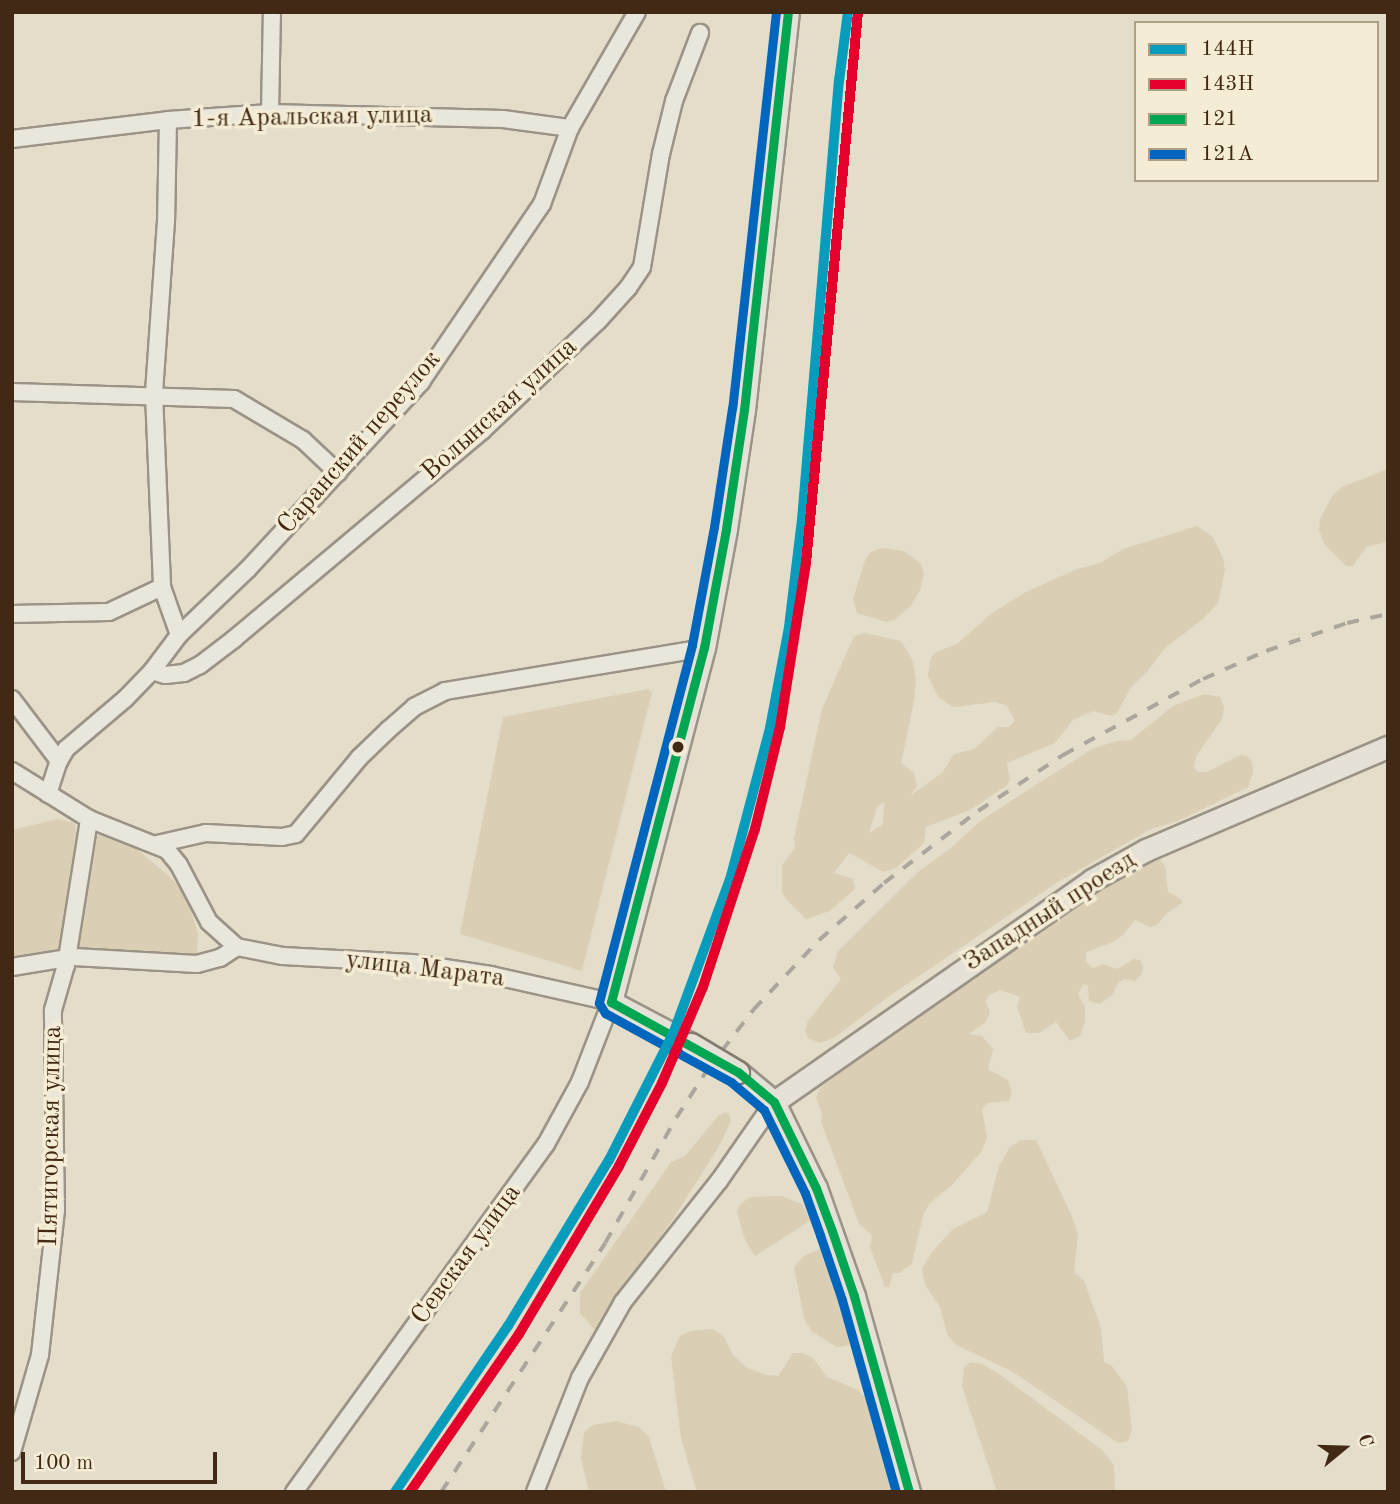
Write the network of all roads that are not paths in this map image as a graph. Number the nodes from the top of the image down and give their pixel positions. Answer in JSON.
{"nodes":[{"id":1,"x":272,"y":12,"type":"edge"},
{"id":2,"x":637,"y":12,"type":"edge"},
{"id":3,"x":788,"y":12,"type":"edge"},
{"id":4,"x":700,"y":33,"type":"dead end"},
{"id":5,"x":270,"y":113,"type":"junction"},
{"id":6,"x":168,"y":120,"type":"junction"},
{"id":7,"x":570,"y":128,"type":"junction"},
{"id":8,"x":12,"y":139,"type":"edge"},
{"id":9,"x":12,"y":392,"type":"edge"},
{"id":10,"x":154,"y":394,"type":"junction"},
{"id":11,"x":338,"y":473,"type":"junction"},
{"id":12,"x":162,"y":587,"type":"junction"},
{"id":13,"x":12,"y":614,"type":"edge"},
{"id":14,"x":179,"y":635,"type":"junction"},
{"id":15,"x":704,"y":648,"type":"junction"},
{"id":16,"x":152,"y":671,"type":"junction"},
{"id":17,"x":12,"y":699,"type":"edge"},
{"id":18,"x":1388,"y":747,"type":"edge"},
{"id":19,"x":59,"y":761,"type":"junction"},
{"id":20,"x":12,"y":771,"type":"edge"},
{"id":21,"x":48,"y":794,"type":"junction"},
{"id":22,"x":89,"y":819,"type":"junction"},
{"id":23,"x":157,"y":844,"type":"junction"},
{"id":24,"x":237,"y":947,"type":"junction"},
{"id":25,"x":67,"y":958,"type":"junction"},
{"id":26,"x":12,"y":967,"type":"edge"},
{"id":27,"x":611,"y":1002,"type":"junction"},
{"id":28,"x":775,"y":1102,"type":"junction"},
{"id":29,"x":12,"y":1452,"type":"edge"},
{"id":30,"x":294,"y":1492,"type":"edge"},
{"id":31,"x":535,"y":1492,"type":"edge"},
{"id":32,"x":909,"y":1492,"type":"edge"}],
"edges":[{"from":1,"to":5,"type":"street"},
{"from":2,"to":7,"type":"street","name":"Саранский переулок"},
{"from":3,"to":15,"type":"main road"},
{"from":4,"to":16,"type":"street","name":"Волынская улица"},
{"from":5,"to":6,"type":"street","name":"1-я Аральская улица"},
{"from":5,"to":7,"type":"street","name":"1-я Аральская улица"},
{"from":6,"to":8,"type":"street","name":"1-я Аральская улица"},
{"from":6,"to":10,"type":"street"},
{"from":7,"to":11,"type":"street","name":"Саранский переулок"},
{"from":9,"to":10,"type":"street"},
{"from":10,"to":11,"type":"street"},
{"from":10,"to":12,"type":"street"},
{"from":11,"to":14,"type":"street","name":"Саранский переулок"},
{"from":12,"to":13,"type":"street"},
{"from":12,"to":14,"type":"street"},
{"from":14,"to":16,"type":"street","name":"Саранский переулок"},
{"from":15,"to":23,"type":"street"},
{"from":15,"to":27,"type":"main road"},
{"from":16,"to":19,"type":"street","name":"Саранский переулок"},
{"from":17,"to":19,"type":"street"},
{"from":18,"to":28,"type":"main road","name":"Западный проезд"},
{"from":19,"to":21,"type":"street","name":"Саранский переулок"},
{"from":20,"to":21,"type":"street"},
{"from":21,"to":22,"type":"street"},
{"from":22,"to":23,"type":"street"},
{"from":22,"to":25,"type":"street","name":"Пятигорская улица"},
{"from":23,"to":24,"type":"street"},
{"from":24,"to":25,"type":"street"},
{"from":24,"to":27,"type":"street","name":"улица Марата"},
{"from":25,"to":26,"type":"street"},
{"from":25,"to":29,"type":"street","name":"Пятигорская улица"},
{"from":27,"to":28,"type":"main road","bridge":true},
{"from":27,"to":30,"type":"street","name":"Севская улица"},
{"from":28,"to":31,"type":"street"},
{"from":28,"to":32,"type":"main road"}]}
